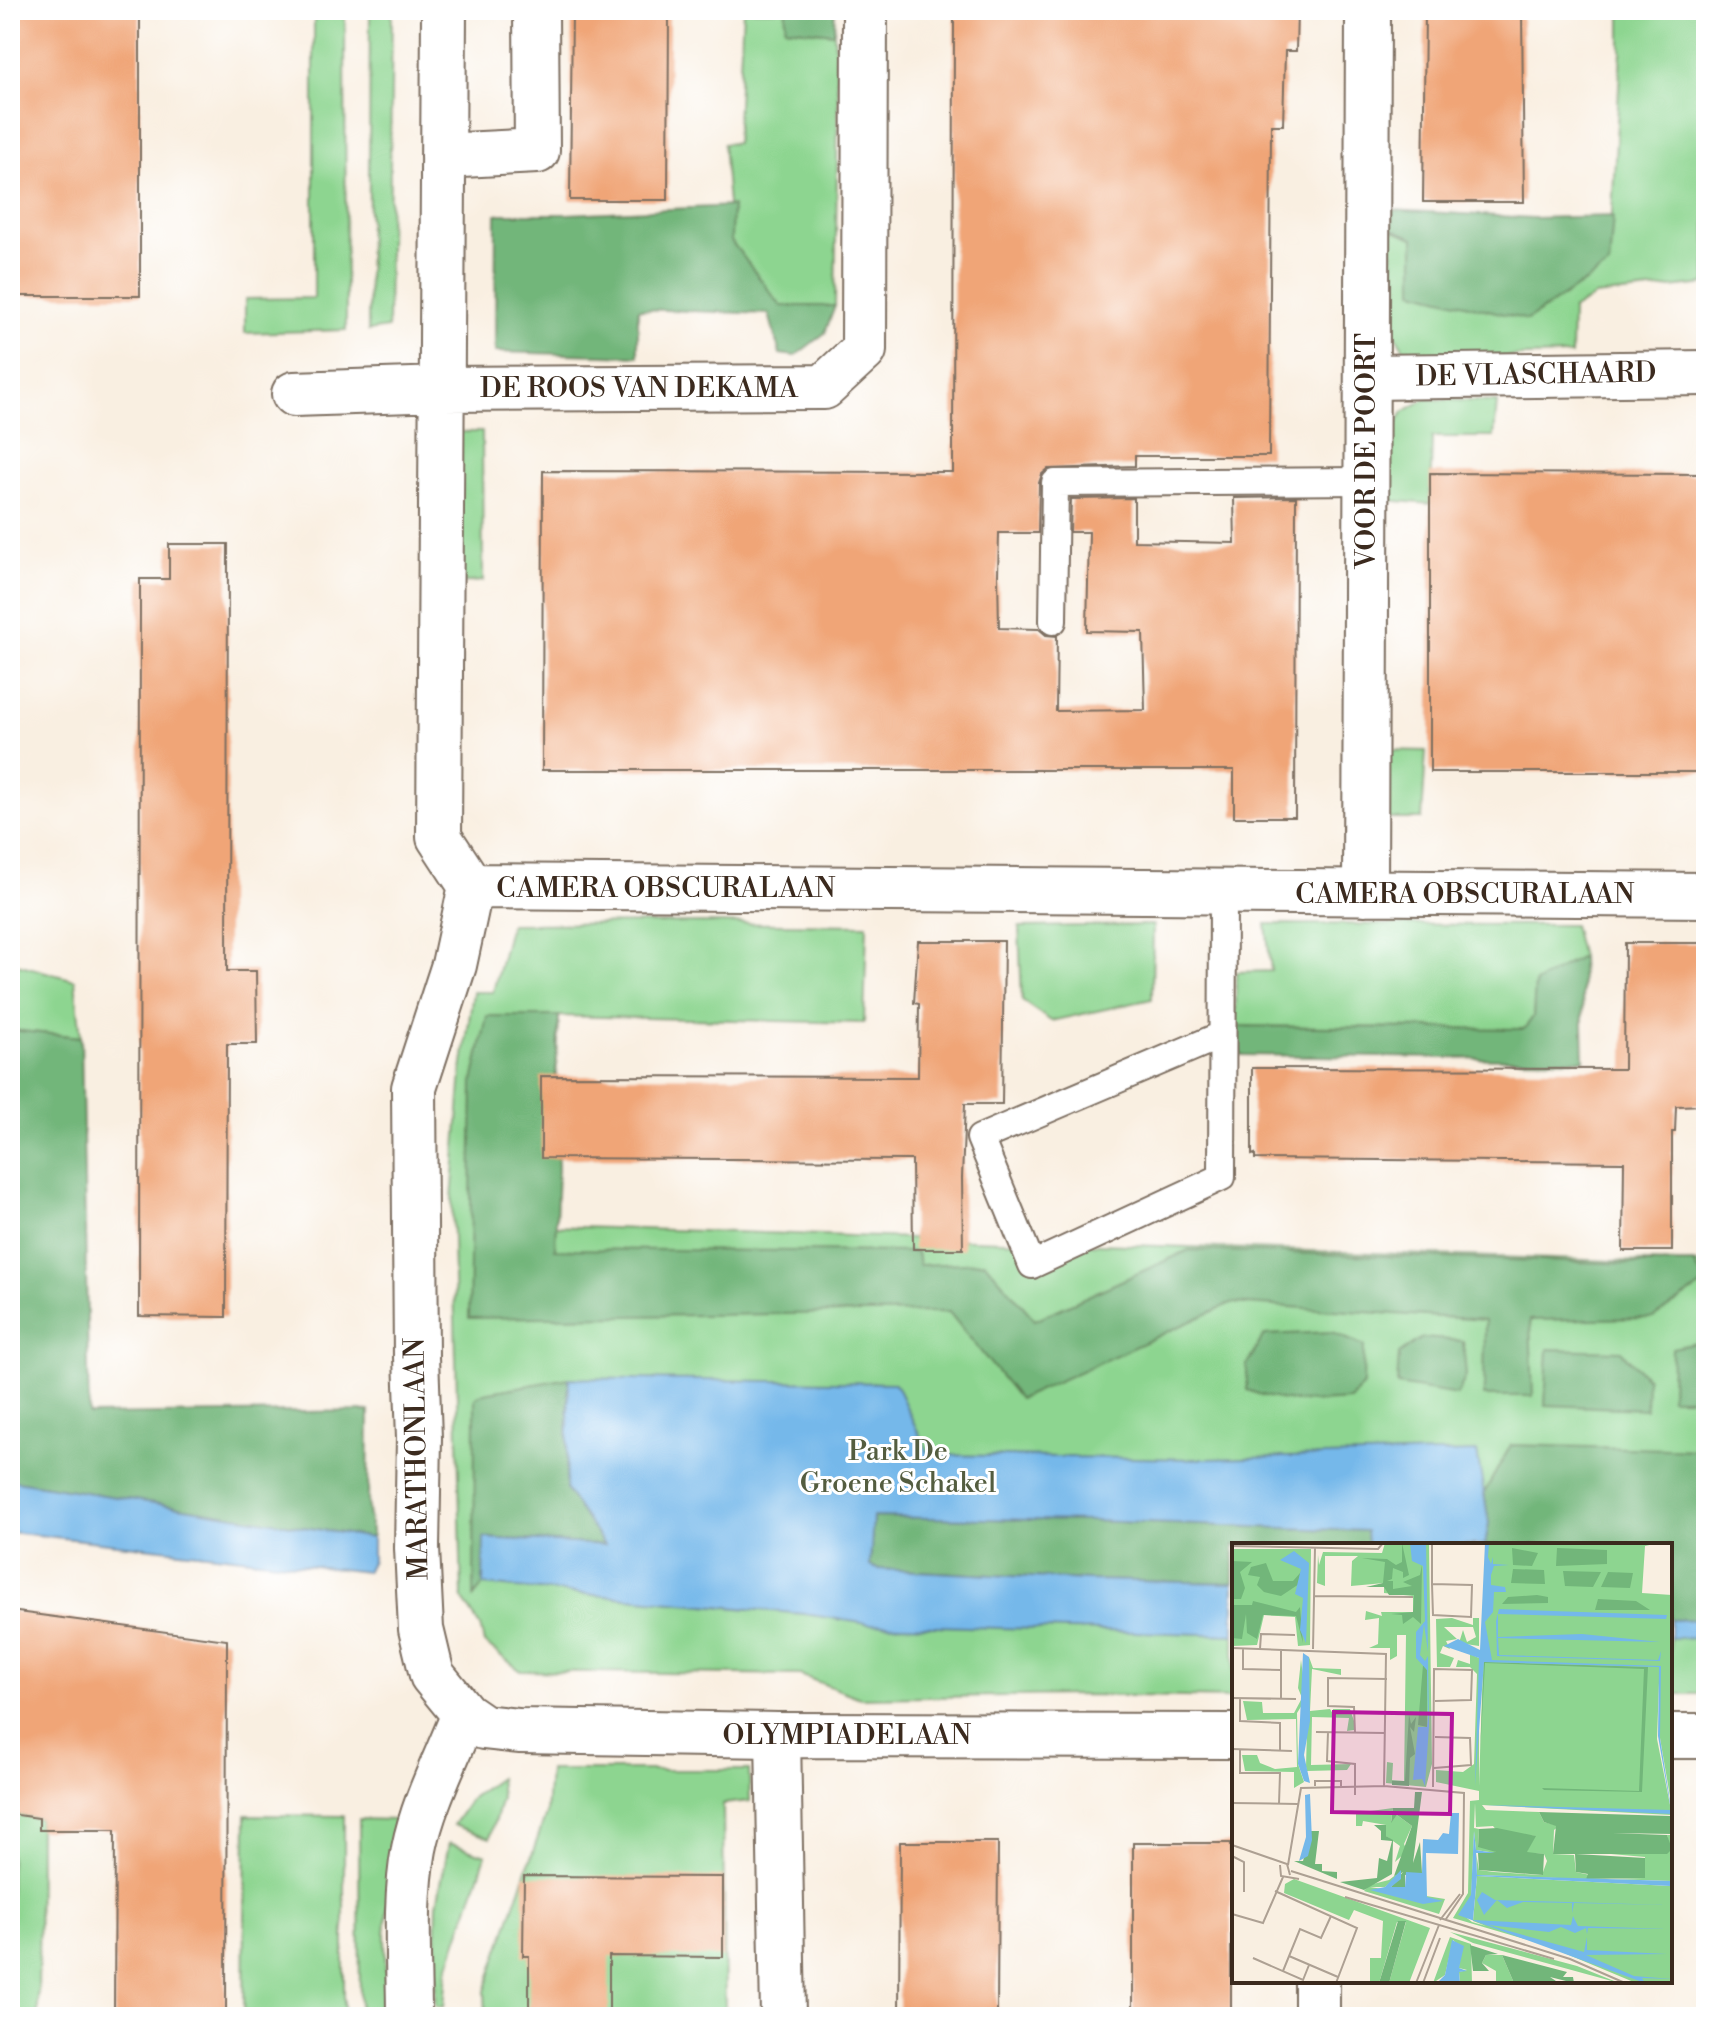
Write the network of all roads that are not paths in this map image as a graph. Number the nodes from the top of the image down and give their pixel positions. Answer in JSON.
{"nodes":[{"id":1,"x":444,"y":10,"type":"edge"},
{"id":2,"x":536,"y":10,"type":"edge"},
{"id":3,"x":865,"y":10,"type":"edge"},
{"id":4,"x":1368,"y":10,"type":"edge"},
{"id":5,"x":443,"y":156,"type":"junction"},
{"id":6,"x":1706,"y":373,"type":"edge"},
{"id":7,"x":1367,"y":377,"type":"junction"},
{"id":8,"x":442,"y":389,"type":"junction"},
{"id":9,"x":294,"y":394,"type":"dead end"},
{"id":10,"x":1366,"y":481,"type":"junction"},
{"id":11,"x":1053,"y":621,"type":"dead end"},
{"id":12,"x":471,"y":886,"type":"junction"},
{"id":13,"x":1223,"y":892,"type":"junction"},
{"id":14,"x":1365,"y":893,"type":"junction"},
{"id":15,"x":1706,"y":895,"type":"edge"},
{"id":16,"x":1222,"y":1035,"type":"junction"},
{"id":17,"x":464,"y":1714,"type":"junction"},
{"id":18,"x":778,"y":1735,"type":"junction"},
{"id":19,"x":1232,"y":1736,"type":"edge"},
{"id":20,"x":1672,"y":1736,"type":"edge"},
{"id":21,"x":1706,"y":1736,"type":"edge"},
{"id":22,"x":1317,"y":1983,"type":"edge"},
{"id":23,"x":409,"y":2017,"type":"edge"},
{"id":24,"x":783,"y":2017,"type":"edge"},
{"id":25,"x":1317,"y":2017,"type":"edge"}],
"edges":[{"from":1,"to":5,"type":"street","name":"CAMERA OBSCURALAAN"},
{"from":2,"to":5,"type":"street"},
{"from":3,"to":8,"type":"street","name":"DE ROOS VAN DEKAMA"},
{"from":4,"to":7,"type":"street","name":"VOOR DE POORT"},
{"from":5,"to":8,"type":"street","name":"CAMERA OBSCURALAAN"},
{"from":6,"to":7,"type":"street","name":"DE VLASCHAARD"},
{"from":7,"to":10,"type":"street","name":"VOOR DE POORT"},
{"from":8,"to":9,"type":"street"},
{"from":8,"to":12,"type":"street","name":"CAMERA OBSCURALAAN"},
{"from":10,"to":11,"type":"lane"},
{"from":10,"to":14,"type":"street","name":"VOOR DE POORT"},
{"from":12,"to":13,"type":"street","name":"CAMERA OBSCURALAAN"},
{"from":12,"to":17,"type":"street","name":"MARATHONLAAN"},
{"from":13,"to":14,"type":"street","name":"CAMERA OBSCURALAAN"},
{"from":13,"to":16,"type":"lane"},
{"from":14,"to":15,"type":"street","name":"CAMERA OBSCURALAAN"},
{"from":16,"to":16,"type":"lane"},
{"from":17,"to":18,"type":"street","name":"OLYMPIADELAAN"},
{"from":17,"to":23,"type":"street"},
{"from":18,"to":19,"type":"street","name":"OLYMPIADELAAN"},
{"from":18,"to":24,"type":"street"},
{"from":20,"to":21,"type":"street"},
{"from":22,"to":25,"type":"street"}]}
